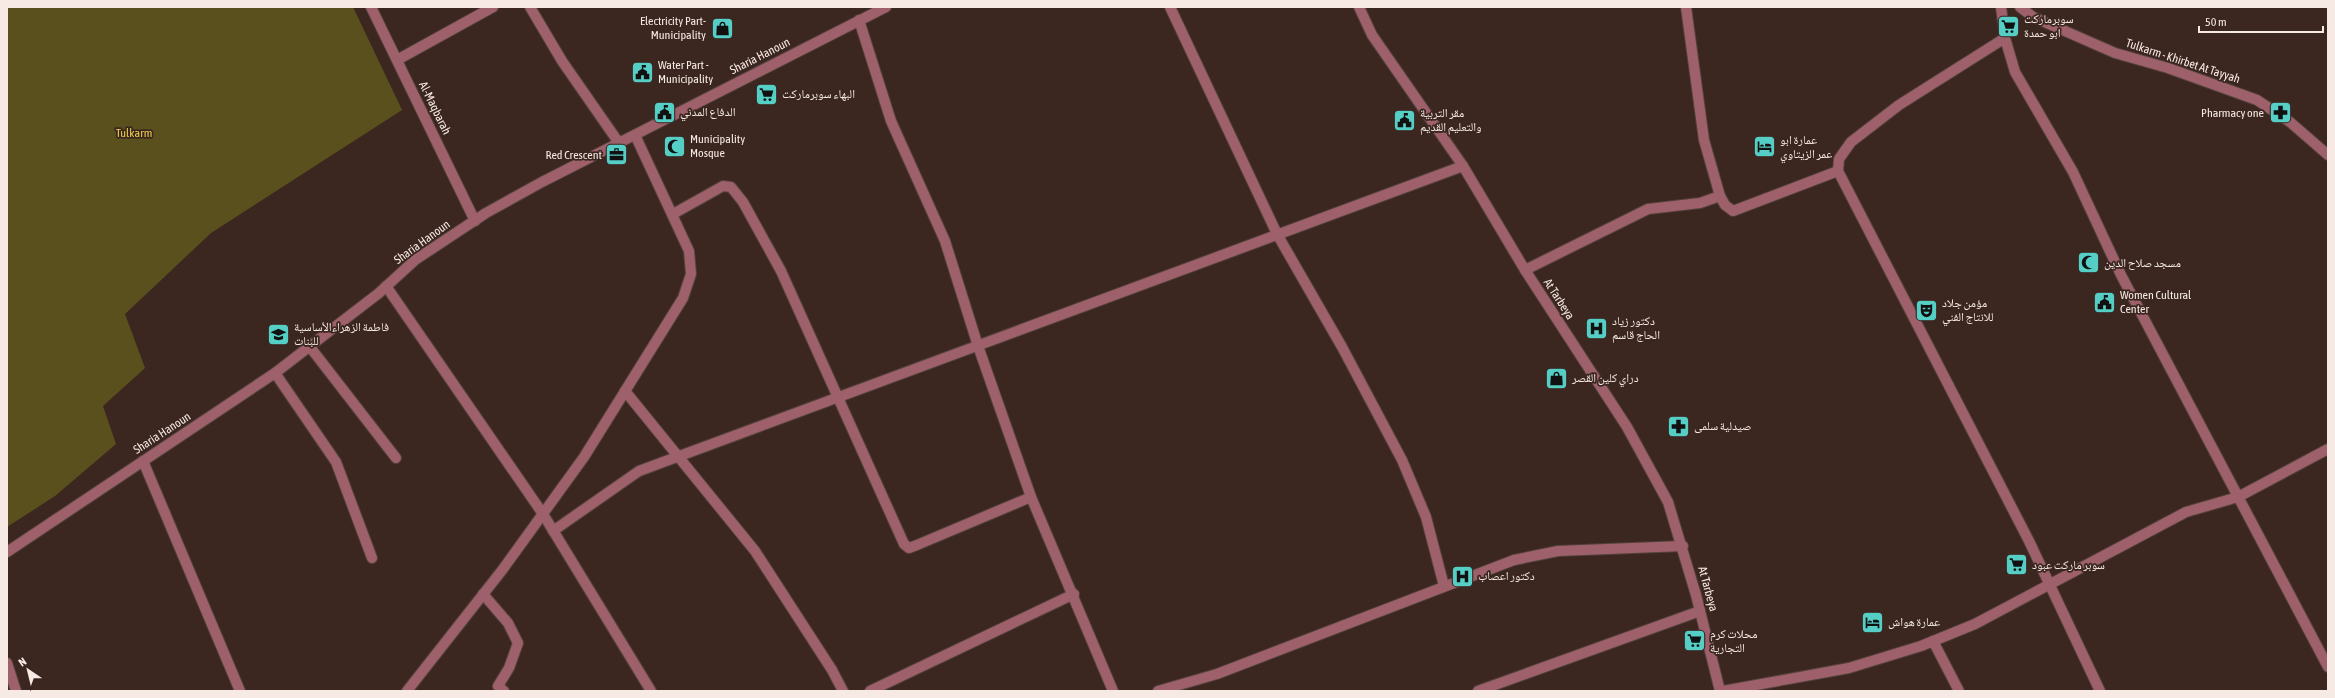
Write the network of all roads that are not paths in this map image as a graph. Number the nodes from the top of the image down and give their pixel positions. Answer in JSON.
{"nodes":[{"id":1,"x":371,"y":7,"type":"edge"},
{"id":2,"x":493,"y":7,"type":"edge"},
{"id":3,"x":530,"y":7,"type":"edge"},
{"id":4,"x":886,"y":7,"type":"edge"},
{"id":5,"x":1170,"y":7,"type":"edge"},
{"id":6,"x":1360,"y":7,"type":"edge"},
{"id":7,"x":1686,"y":7,"type":"edge"},
{"id":8,"x":2000,"y":7,"type":"edge"},
{"id":9,"x":2020,"y":7,"type":"edge"},
{"id":10,"x":859,"y":20,"type":"junction"},
{"id":11,"x":2005,"y":38,"type":"junction"},
{"id":12,"x":397,"y":60,"type":"junction"},
{"id":13,"x":635,"y":135,"type":"junction"},
{"id":14,"x":619,"y":143,"type":"junction"},
{"id":15,"x":2328,"y":156,"type":"edge"},
{"id":16,"x":1463,"y":166,"type":"junction"},
{"id":17,"x":1838,"y":171,"type":"junction"},
{"id":18,"x":1720,"y":196,"type":"junction"},
{"id":19,"x":673,"y":214,"type":"junction"},
{"id":20,"x":475,"y":221,"type":"junction"},
{"id":21,"x":1277,"y":234,"type":"junction"},
{"id":22,"x":1525,"y":270,"type":"junction"},
{"id":23,"x":386,"y":286,"type":"junction"},
{"id":24,"x":978,"y":346,"type":"junction"},
{"id":25,"x":310,"y":347,"type":"junction"},
{"id":26,"x":275,"y":373,"type":"junction"},
{"id":27,"x":625,"y":391,"type":"junction"},
{"id":28,"x":839,"y":397,"type":"junction"},
{"id":29,"x":2328,"y":450,"type":"edge"},
{"id":30,"x":678,"y":456,"type":"junction"},
{"id":31,"x":396,"y":458,"type":"dead end"},
{"id":32,"x":143,"y":461,"type":"junction"},
{"id":33,"x":1032,"y":497,"type":"junction"},
{"id":34,"x":2238,"y":497,"type":"junction"},
{"id":35,"x":543,"y":514,"type":"junction"},
{"id":36,"x":553,"y":531,"type":"junction"},
{"id":37,"x":1683,"y":546,"type":"junction"},
{"id":38,"x":7,"y":552,"type":"edge"},
{"id":39,"x":372,"y":558,"type":"dead end"},
{"id":40,"x":2050,"y":584,"type":"junction"},
{"id":41,"x":1444,"y":586,"type":"junction"},
{"id":42,"x":483,"y":594,"type":"junction"},
{"id":43,"x":1074,"y":594,"type":"junction"},
{"id":44,"x":1700,"y":611,"type":"junction"},
{"id":45,"x":1933,"y":641,"type":"junction"},
{"id":46,"x":7,"y":663,"type":"edge"},
{"id":47,"x":2328,"y":667,"type":"edge"},
{"id":48,"x":16,"y":691,"type":"edge"},
{"id":49,"x":240,"y":691,"type":"edge"},
{"id":50,"x":407,"y":691,"type":"edge"},
{"id":51,"x":504,"y":691,"type":"edge"},
{"id":52,"x":651,"y":691,"type":"edge"},
{"id":53,"x":843,"y":691,"type":"edge"},
{"id":54,"x":870,"y":691,"type":"edge"},
{"id":55,"x":1113,"y":691,"type":"edge"},
{"id":56,"x":1158,"y":691,"type":"edge"},
{"id":57,"x":1478,"y":691,"type":"edge"},
{"id":58,"x":1722,"y":691,"type":"edge"},
{"id":59,"x":1959,"y":691,"type":"edge"},
{"id":60,"x":2100,"y":691,"type":"edge"}],
"edges":[{"from":1,"to":12,"type":"street","name":"Al-Maqbarah"},
{"from":2,"to":12,"type":"street"},
{"from":3,"to":14,"type":"street"},
{"from":4,"to":10,"type":"street","name":"Sharia Hanoun"},
{"from":5,"to":21,"type":"street"},
{"from":6,"to":16,"type":"street","name":"At Tarbeya"},
{"from":7,"to":18,"type":"street"},
{"from":8,"to":11,"type":"street"},
{"from":9,"to":15,"type":"street","name":"Tulkarm - Khirbet At Tayyah"},
{"from":10,"to":13,"type":"street","name":"Sharia Hanoun"},
{"from":10,"to":24,"type":"street"},
{"from":11,"to":17,"type":"street"},
{"from":11,"to":34,"type":"street"},
{"from":12,"to":20,"type":"street","name":"Al-Maqbarah"},
{"from":13,"to":14,"type":"street","name":"Sharia Hanoun"},
{"from":13,"to":19,"type":"street"},
{"from":14,"to":20,"type":"street","name":"Sharia Hanoun"},
{"from":16,"to":21,"type":"street"},
{"from":16,"to":22,"type":"street","name":"At Tarbeya"},
{"from":17,"to":18,"type":"street"},
{"from":17,"to":40,"type":"street"},
{"from":18,"to":22,"type":"street"},
{"from":19,"to":27,"type":"street"},
{"from":19,"to":28,"type":"street"},
{"from":20,"to":23,"type":"street","name":"Sharia Hanoun"},
{"from":21,"to":24,"type":"street"},
{"from":21,"to":41,"type":"street"},
{"from":22,"to":37,"type":"street","name":"At Tarbeya"},
{"from":23,"to":25,"type":"street","name":"Sharia Hanoun"},
{"from":23,"to":35,"type":"street"},
{"from":24,"to":28,"type":"street"},
{"from":24,"to":33,"type":"street"},
{"from":25,"to":26,"type":"street","name":"Sharia Hanoun"},
{"from":25,"to":31,"type":"street"},
{"from":26,"to":32,"type":"street","name":"Sharia Hanoun"},
{"from":26,"to":39,"type":"street"},
{"from":27,"to":30,"type":"street"},
{"from":27,"to":35,"type":"street"},
{"from":28,"to":30,"type":"street"},
{"from":28,"to":33,"type":"street"},
{"from":29,"to":34,"type":"street"},
{"from":30,"to":36,"type":"street"},
{"from":30,"to":53,"type":"street"},
{"from":32,"to":38,"type":"street","name":"Sharia Hanoun"},
{"from":32,"to":49,"type":"street"},
{"from":33,"to":43,"type":"street"},
{"from":34,"to":40,"type":"street"},
{"from":34,"to":47,"type":"street"},
{"from":35,"to":36,"type":"street"},
{"from":35,"to":42,"type":"street"},
{"from":36,"to":52,"type":"street"},
{"from":37,"to":41,"type":"street"},
{"from":37,"to":44,"type":"street","name":"At Tarbeya"},
{"from":40,"to":45,"type":"street"},
{"from":40,"to":60,"type":"street"},
{"from":41,"to":56,"type":"street"},
{"from":42,"to":50,"type":"street"},
{"from":42,"to":51,"type":"street"},
{"from":43,"to":54,"type":"street"},
{"from":43,"to":55,"type":"street"},
{"from":44,"to":57,"type":"street"},
{"from":44,"to":58,"type":"street","name":"At Tarbeya"},
{"from":45,"to":58,"type":"street"},
{"from":45,"to":59,"type":"street"},
{"from":46,"to":48,"type":"street"}]}
